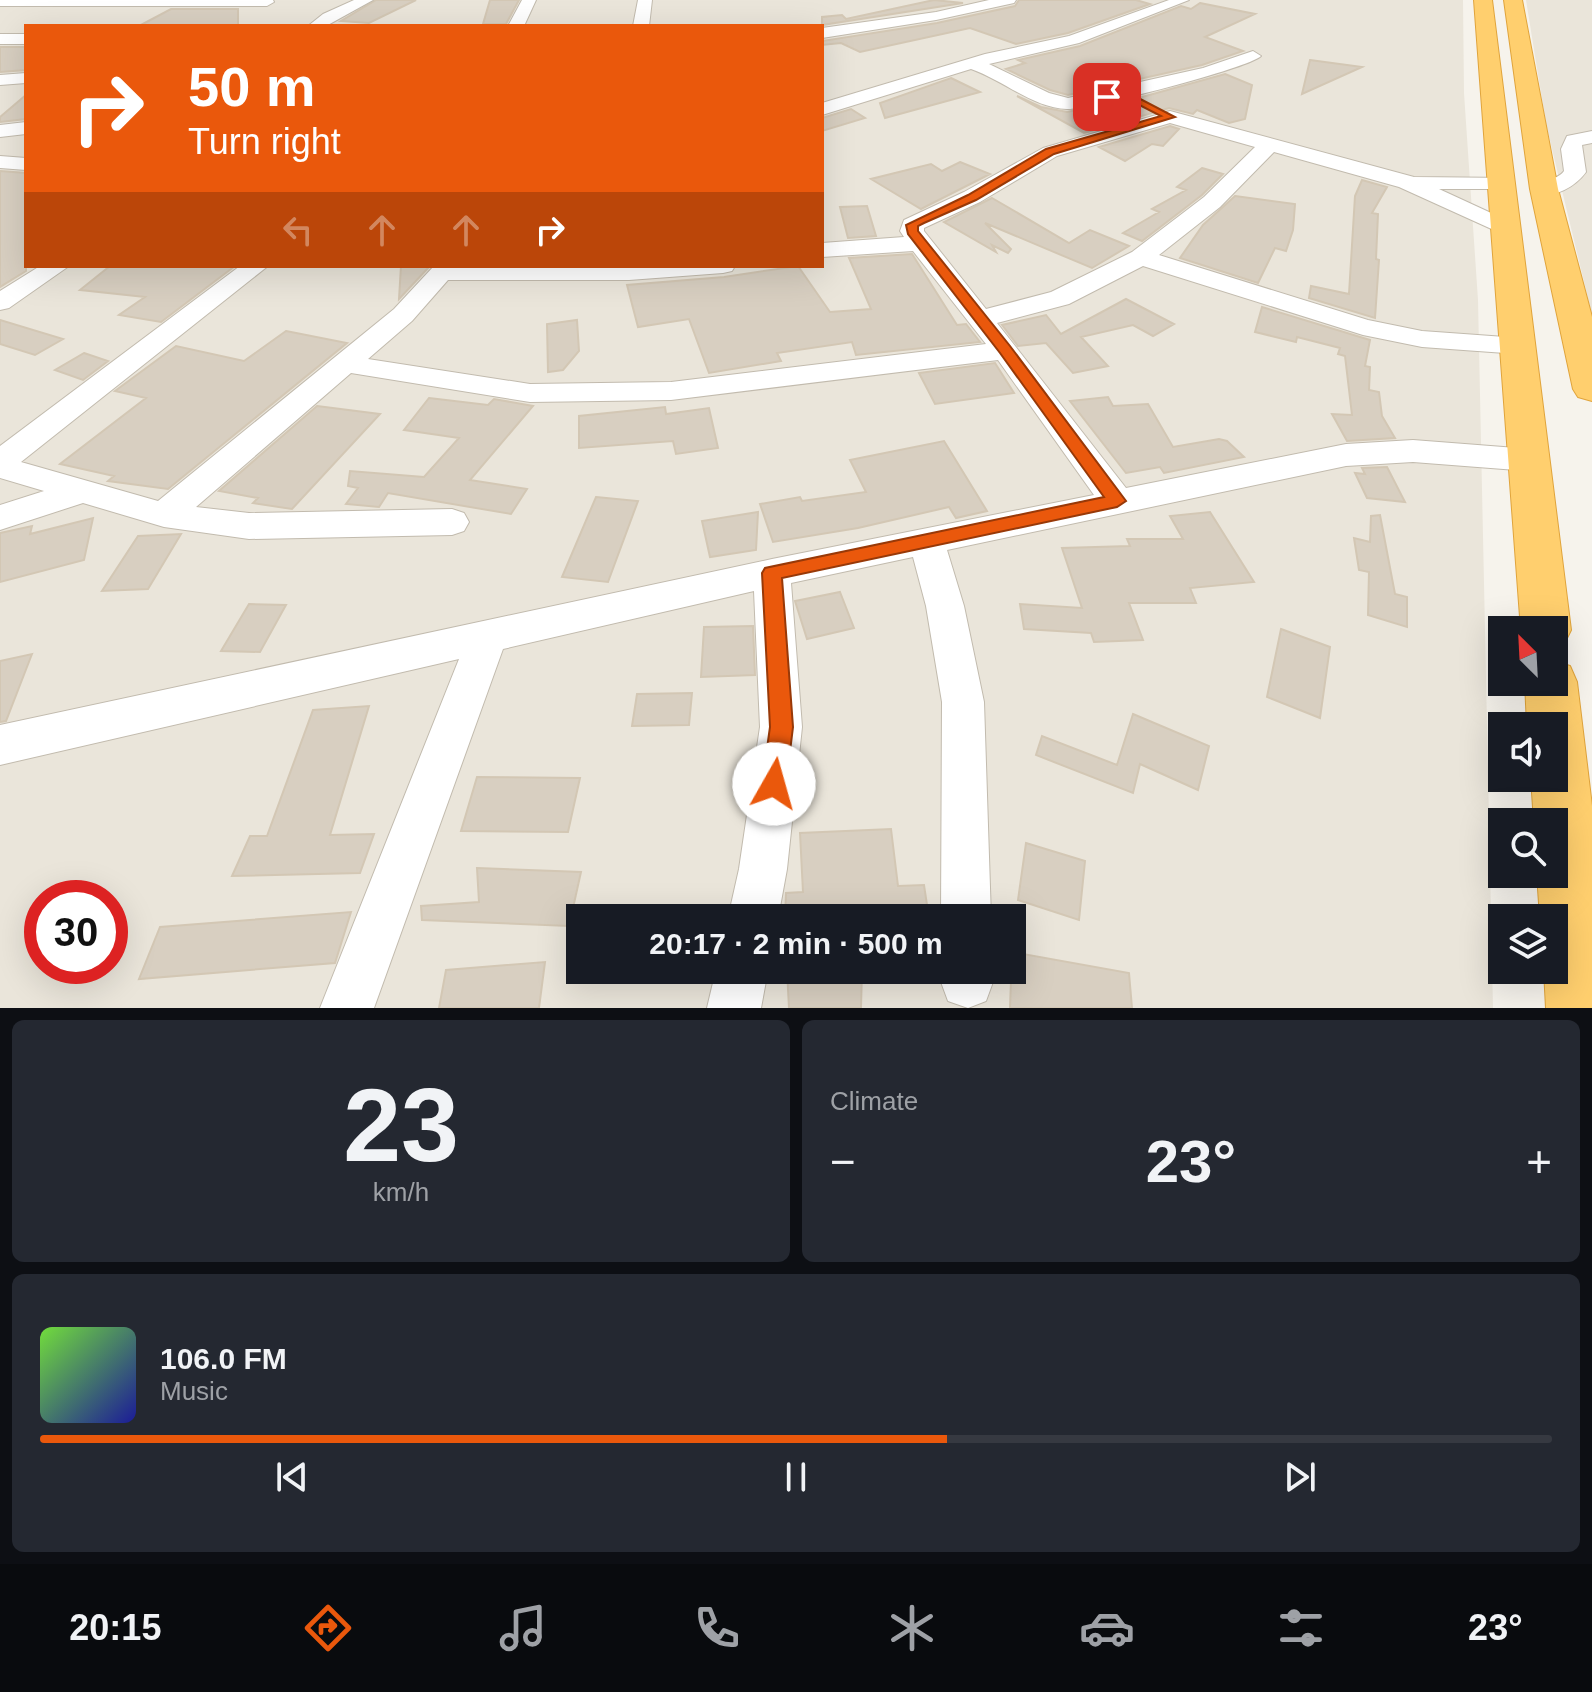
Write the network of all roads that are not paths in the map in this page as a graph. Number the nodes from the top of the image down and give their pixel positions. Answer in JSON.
{"nodes":[{"id":1,"x":366,"y":0,"type":"edge"},
{"id":2,"x":529,"y":0,"type":"edge"},
{"id":3,"x":645,"y":0,"type":"edge"},
{"id":4,"x":1009,"y":0,"type":"edge"},
{"id":5,"x":1182,"y":0,"type":"edge"},
{"id":6,"x":27,"y":1,"type":"edge"},
{"id":7,"x":270,"y":1,"type":"edge"},
{"id":8,"x":0,"y":2,"type":"edge"},
{"id":9,"x":905,"y":2,"type":"dead end"},
{"id":10,"x":1499,"y":4,"type":"edge"},
{"id":11,"x":0,"y":12,"type":"edge"},
{"id":12,"x":936,"y":16,"type":"junction"},
{"id":13,"x":233,"y":20,"type":"dead end"},
{"id":14,"x":319,"y":24,"type":"edge"},
{"id":15,"x":517,"y":24,"type":"edge"},
{"id":16,"x":641,"y":24,"type":"edge"},
{"id":17,"x":965,"y":28,"type":"dead end"},
{"id":18,"x":824,"y":33,"type":"edge"},
{"id":19,"x":0,"y":39,"type":"edge"},
{"id":20,"x":24,"y":39,"type":"edge"},
{"id":21,"x":993,"y":39,"type":"dead end"},
{"id":22,"x":1021,"y":51,"type":"junction"},
{"id":23,"x":1253,"y":56,"type":"dead end"},
{"id":24,"x":972,"y":64,"type":"junction"},
{"id":25,"x":24,"y":78,"type":"edge"},
{"id":26,"x":0,"y":80,"type":"edge"},
{"id":27,"x":1123,"y":93,"type":"junction"},
{"id":28,"x":824,"y":108,"type":"edge"},
{"id":29,"x":1170,"y":117,"type":"junction"},
{"id":30,"x":24,"y":128,"type":"edge"},
{"id":31,"x":0,"y":131,"type":"edge"},
{"id":32,"x":1592,"y":137,"type":"edge"},
{"id":33,"x":1269,"y":146,"type":"junction"},
{"id":34,"x":0,"y":162,"type":"edge"},
{"id":35,"x":24,"y":164,"type":"edge"},
{"id":36,"x":1407,"y":182,"type":"junction"},
{"id":37,"x":1503,"y":183,"type":"junction"},
{"id":38,"x":1544,"y":189,"type":"junction"},
{"id":39,"x":1507,"y":229,"type":"junction"},
{"id":40,"x":919,"y":243,"type":"junction"},
{"id":41,"x":824,"y":250,"type":"edge"},
{"id":42,"x":1141,"y":257,"type":"junction"},
{"id":43,"x":54,"y":268,"type":"edge"},
{"id":44,"x":253,"y":268,"type":"edge"},
{"id":45,"x":696,"y":268,"type":"edge"},
{"id":46,"x":445,"y":270,"type":"edge"},
{"id":47,"x":0,"y":302,"type":"edge"},
{"id":48,"x":981,"y":319,"type":"junction"},
{"id":49,"x":1519,"y":346,"type":"junction"},
{"id":50,"x":1005,"y":350,"type":"junction"},
{"id":51,"x":347,"y":364,"type":"junction"},
{"id":52,"x":1590,"y":371,"type":"edge"},
{"id":53,"x":1530,"y":460,"type":"junction"},
{"id":54,"x":0,"y":464,"type":"edge"},
{"id":55,"x":82,"y":491,"type":"junction"},
{"id":56,"x":1117,"y":501,"type":"junction"},
{"id":57,"x":164,"y":515,"type":"junction"},
{"id":58,"x":0,"y":518,"type":"edge"},
{"id":59,"x":452,"y":522,"type":"dead end"},
{"id":60,"x":926,"y":541,"type":"junction"},
{"id":61,"x":772,"y":573,"type":"junction"},
{"id":62,"x":1545,"y":616,"type":"edge"},
{"id":63,"x":488,"y":635,"type":"junction"},
{"id":64,"x":1553,"y":696,"type":"edge"},
{"id":65,"x":0,"y":745,"type":"edge"},
{"id":66,"x":756,"y":904,"type":"edge"},
{"id":67,"x":966,"y":904,"type":"edge"},
{"id":68,"x":1582,"y":911,"type":"edge"},
{"id":69,"x":739,"y":984,"type":"edge"},
{"id":70,"x":347,"y":1008,"type":"edge"},
{"id":71,"x":734,"y":1008,"type":"edge"},
{"id":72,"x":1581,"y":1008,"type":"edge"}],
"edges":[{"from":1,"to":14,"type":"street"},
{"from":2,"to":15,"type":"street"},
{"from":3,"to":16,"type":"street"},
{"from":4,"to":12,"type":"street"},
{"from":5,"to":22,"type":"street"},
{"from":6,"to":7,"type":"street"},
{"from":6,"to":8,"type":"street"},
{"from":6,"to":11,"type":"street"},
{"from":7,"to":13,"type":"street"},
{"from":9,"to":12,"type":"street"},
{"from":10,"to":37,"type":"highway"},
{"from":10,"to":38,"type":"highway"},
{"from":12,"to":17,"type":"street"},
{"from":12,"to":18,"type":"street"},
{"from":19,"to":20,"type":"street"},
{"from":21,"to":22,"type":"street"},
{"from":22,"to":24,"type":"street"},
{"from":23,"to":27,"type":"street"},
{"from":24,"to":27,"type":"street"},
{"from":24,"to":28,"type":"street"},
{"from":25,"to":26,"type":"street"},
{"from":27,"to":29,"type":"street"},
{"from":29,"to":33,"type":"street"},
{"from":29,"to":40,"type":"street"},
{"from":30,"to":31,"type":"street"},
{"from":32,"to":38,"type":"street"},
{"from":33,"to":36,"type":"street"},
{"from":33,"to":42,"type":"street"},
{"from":34,"to":35,"type":"street"},
{"from":36,"to":37,"type":"street"},
{"from":36,"to":39,"type":"street"},
{"from":37,"to":39,"type":"highway"},
{"from":38,"to":52,"type":"highway"},
{"from":39,"to":49,"type":"highway"},
{"from":40,"to":41,"type":"street"},
{"from":40,"to":48,"type":"street"},
{"from":42,"to":48,"type":"street"},
{"from":42,"to":49,"type":"street"},
{"from":43,"to":47,"type":"street"},
{"from":44,"to":54,"type":"street"},
{"from":45,"to":46,"type":"street"},
{"from":46,"to":51,"type":"street"},
{"from":48,"to":50,"type":"street"},
{"from":49,"to":53,"type":"highway"},
{"from":50,"to":51,"type":"street"},
{"from":50,"to":56,"type":"street"},
{"from":51,"to":57,"type":"street"},
{"from":53,"to":56,"type":"street"},
{"from":53,"to":62,"type":"highway"},
{"from":54,"to":55,"type":"street"},
{"from":55,"to":57,"type":"street"},
{"from":55,"to":58,"type":"street"},
{"from":56,"to":60,"type":"street"},
{"from":57,"to":59,"type":"street"},
{"from":60,"to":61,"type":"street"},
{"from":60,"to":67,"type":"street"},
{"from":61,"to":63,"type":"street"},
{"from":61,"to":66,"type":"street"},
{"from":63,"to":65,"type":"street"},
{"from":63,"to":70,"type":"street"},
{"from":64,"to":68,"type":"highway"},
{"from":68,"to":72,"type":"highway"},
{"from":69,"to":71,"type":"street"}]}
